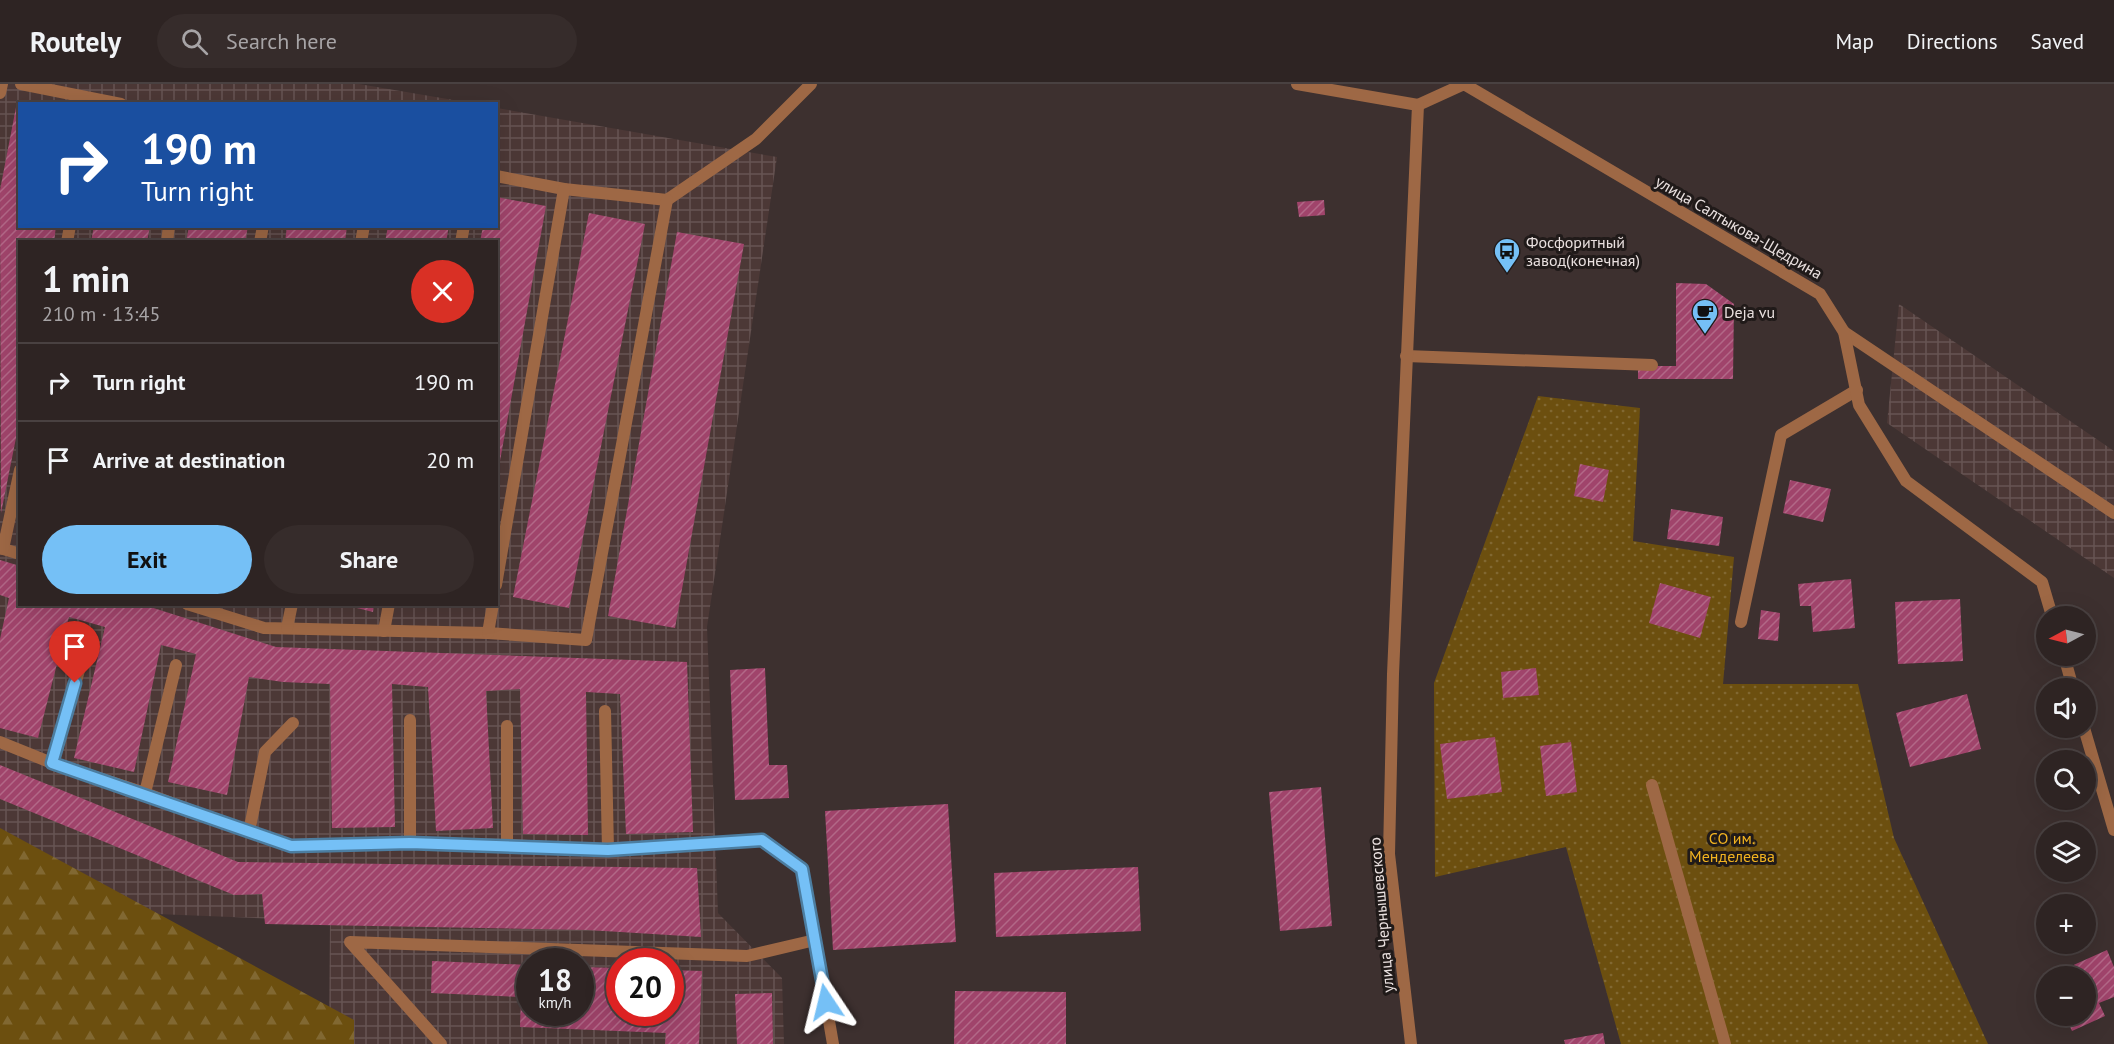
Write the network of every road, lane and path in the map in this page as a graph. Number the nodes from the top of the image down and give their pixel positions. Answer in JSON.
{"nodes":[{"id":1,"x":2,"y":84,"type":"edge"},
{"id":2,"x":21,"y":84,"type":"edge"},
{"id":3,"x":811,"y":84,"type":"edge"},
{"id":4,"x":1297,"y":84,"type":"edge"},
{"id":5,"x":0,"y":93,"type":"edge"},
{"id":6,"x":96,"y":101,"type":"edge"},
{"id":7,"x":1418,"y":105,"type":"junction"},
{"id":8,"x":498,"y":177,"type":"edge"},
{"id":9,"x":564,"y":189,"type":"junction"},
{"id":10,"x":667,"y":200,"type":"junction"},
{"id":11,"x":1844,"y":332,"type":"junction"},
{"id":12,"x":1406,"y":356,"type":"junction"},
{"id":13,"x":1652,"y":365,"type":"dead end"},
{"id":14,"x":1857,"y":390,"type":"junction"},
{"id":15,"x":18,"y":478,"type":"edge"},
{"id":16,"x":2114,"y":513,"type":"edge"},
{"id":17,"x":1,"y":549,"type":"edge"},
{"id":18,"x":18,"y":553,"type":"edge"},
{"id":19,"x":498,"y":573,"type":"edge"},
{"id":20,"x":191,"y":606,"type":"edge"},
{"id":21,"x":292,"y":606,"type":"edge"},
{"id":22,"x":389,"y":606,"type":"edge"},
{"id":23,"x":493,"y":606,"type":"edge"},
{"id":24,"x":2049,"y":606,"type":"edge"},
{"id":25,"x":1741,"y":622,"type":"dead end"},
{"id":26,"x":287,"y":628,"type":"junction"},
{"id":27,"x":384,"y":631,"type":"junction"},
{"id":28,"x":488,"y":633,"type":"junction"},
{"id":29,"x":87,"y":643,"type":"dead end"},
{"id":30,"x":176,"y":665,"type":"dead end"},
{"id":31,"x":605,"y":711,"type":"dead end"},
{"id":32,"x":410,"y":720,"type":"dead end"},
{"id":33,"x":293,"y":723,"type":"dead end"},
{"id":34,"x":507,"y":726,"type":"dead end"},
{"id":35,"x":2087,"y":738,"type":"edge"},
{"id":36,"x":0,"y":742,"type":"edge"},
{"id":37,"x":52,"y":763,"type":"junction"},
{"id":38,"x":1652,"y":785,"type":"dead end"},
{"id":39,"x":145,"y":793,"type":"junction"},
{"id":40,"x":2114,"y":830,"type":"edge"},
{"id":41,"x":249,"y":832,"type":"junction"},
{"id":42,"x":410,"y":843,"type":"junction"},
{"id":43,"x":507,"y":845,"type":"junction"},
{"id":44,"x":608,"y":850,"type":"junction"},
{"id":45,"x":815,"y":940,"type":"junction"},
{"id":46,"x":441,"y":1044,"type":"edge"},
{"id":47,"x":833,"y":1044,"type":"edge"},
{"id":48,"x":1411,"y":1044,"type":"edge"},
{"id":49,"x":1725,"y":1044,"type":"edge"}],
"edges":[{"from":1,"to":5,"type":"street"},
{"from":2,"to":6,"type":"street"},
{"from":3,"to":10,"type":"street"},
{"from":4,"to":7,"type":"street"},
{"from":7,"to":11,"type":"street","name":"улица Салтыкова-Щедрина"},
{"from":7,"to":12,"type":"street","name":"улица Чернышевского"},
{"from":8,"to":9,"type":"street"},
{"from":9,"to":10,"type":"street"},
{"from":9,"to":19,"type":"street"},
{"from":10,"to":28,"type":"street"},
{"from":11,"to":14,"type":"street","name":"улица Салтыкова-Щедрина"},
{"from":11,"to":16,"type":"street"},
{"from":12,"to":13,"type":"street"},
{"from":12,"to":48,"type":"street","name":"улица Чернышевского"},
{"from":14,"to":24,"type":"street","name":"улица Салтыкова-Щедрина"},
{"from":14,"to":25,"type":"street"},
{"from":15,"to":17,"type":"street"},
{"from":17,"to":18,"type":"street"},
{"from":20,"to":26,"type":"street"},
{"from":21,"to":26,"type":"street"},
{"from":22,"to":27,"type":"street"},
{"from":23,"to":28,"type":"street"},
{"from":26,"to":27,"type":"street"},
{"from":27,"to":28,"type":"street"},
{"from":29,"to":37,"type":"street"},
{"from":30,"to":39,"type":"street"},
{"from":31,"to":44,"type":"street"},
{"from":32,"to":42,"type":"street"},
{"from":33,"to":41,"type":"street"},
{"from":34,"to":43,"type":"street"},
{"from":35,"to":40,"type":"street"},
{"from":36,"to":37,"type":"street"},
{"from":37,"to":39,"type":"street"},
{"from":38,"to":49,"type":"street"},
{"from":39,"to":41,"type":"street"},
{"from":41,"to":42,"type":"street"},
{"from":42,"to":43,"type":"street"},
{"from":43,"to":44,"type":"street"},
{"from":44,"to":45,"type":"street"},
{"from":45,"to":46,"type":"street"},
{"from":45,"to":47,"type":"street"}]}
